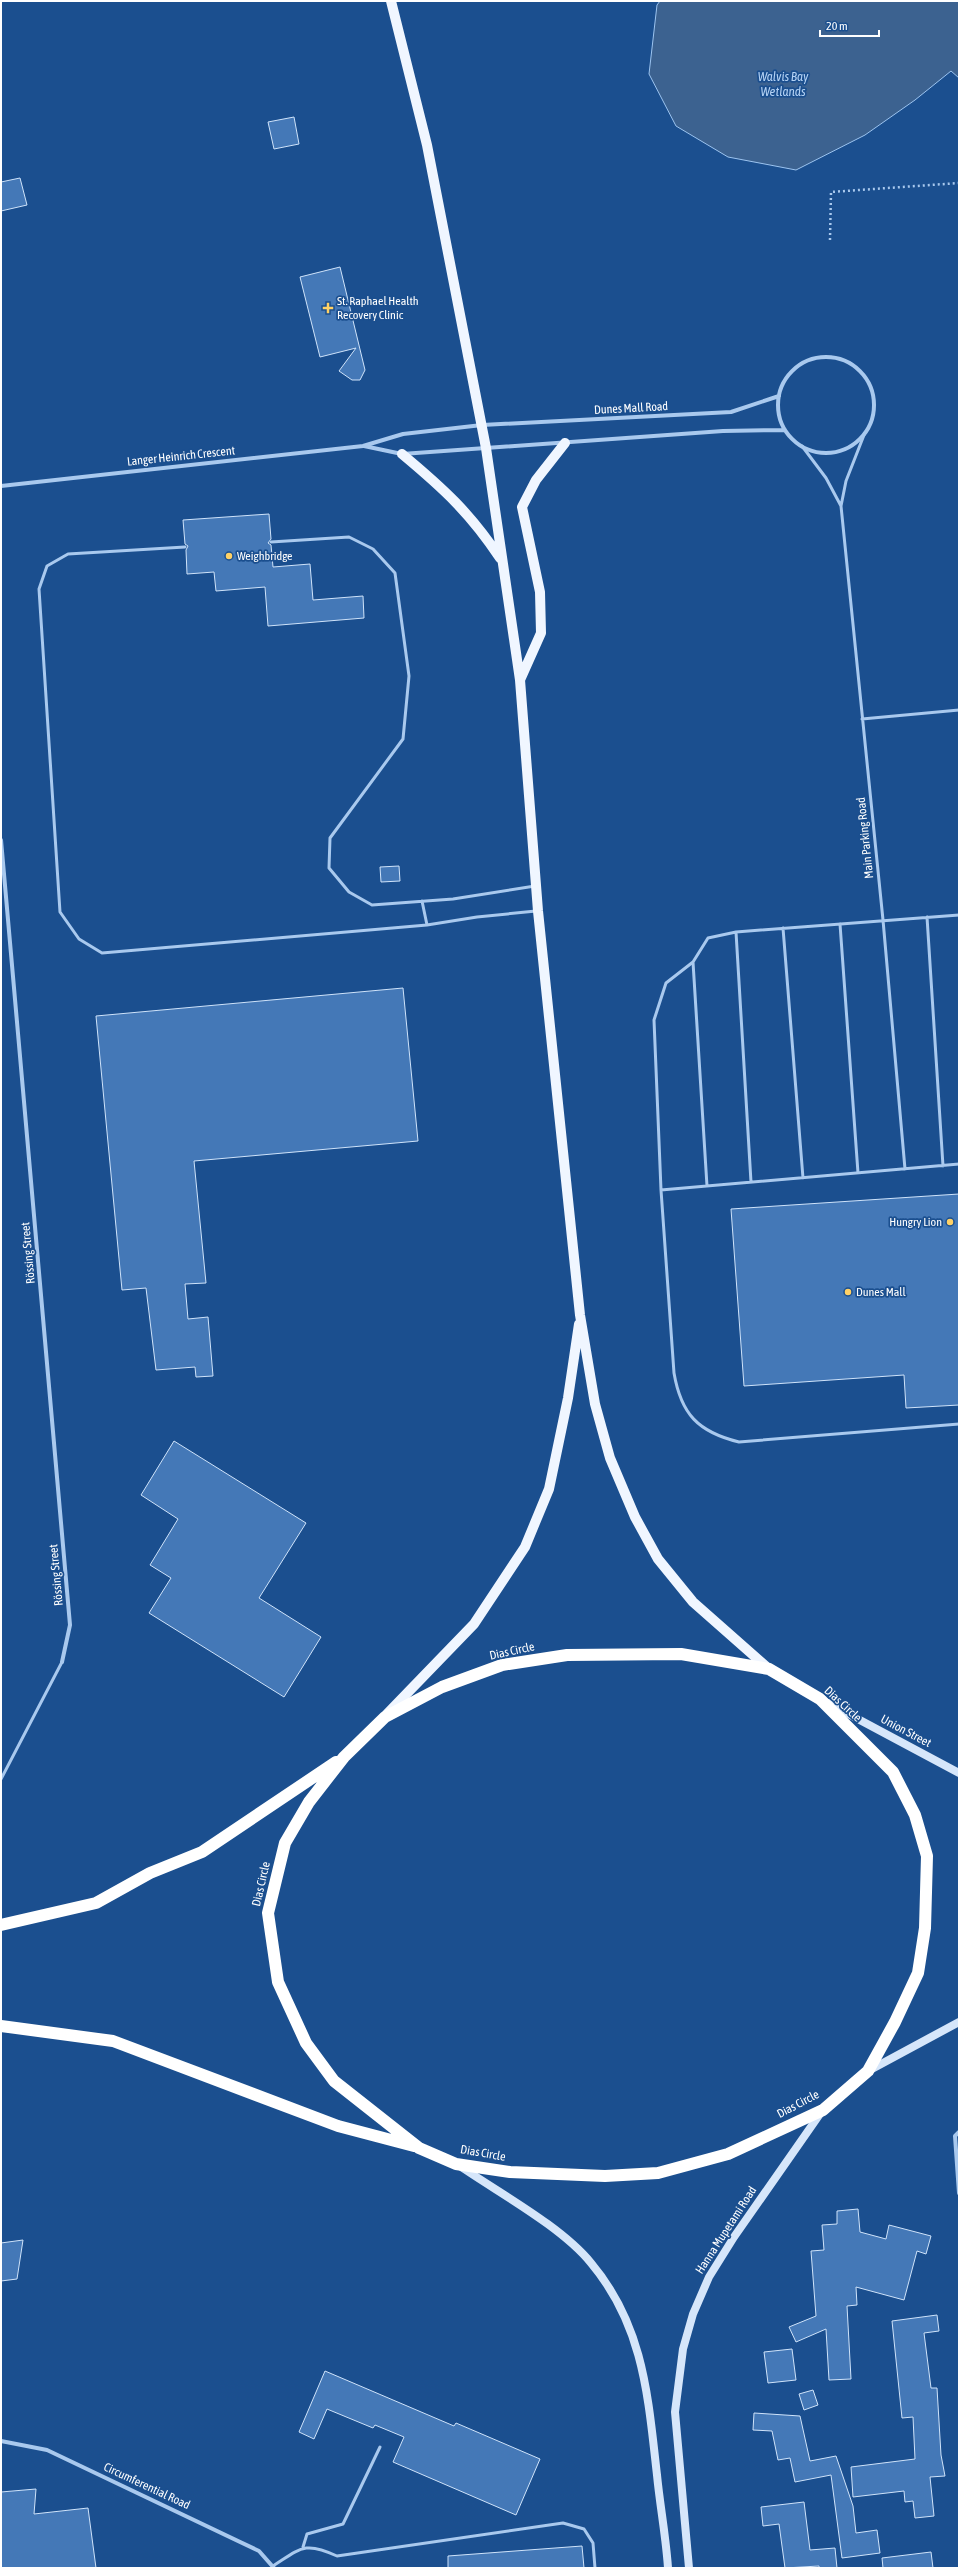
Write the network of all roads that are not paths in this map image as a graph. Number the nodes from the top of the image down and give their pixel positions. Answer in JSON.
{"nodes":[{"id":1,"x":391,"y":1,"type":"edge"},
{"id":2,"x":779,"y":396,"type":"junction"},
{"id":3,"x":482,"y":426,"type":"junction"},
{"id":4,"x":785,"y":430,"type":"junction"},
{"id":5,"x":864,"y":435,"type":"junction"},
{"id":6,"x":565,"y":443,"type":"junction"},
{"id":7,"x":363,"y":446,"type":"junction"},
{"id":8,"x":802,"y":446,"type":"junction"},
{"id":9,"x":486,"y":448,"type":"junction"},
{"id":10,"x":402,"y":454,"type":"junction"},
{"id":11,"x":1,"y":486,"type":"edge"},
{"id":12,"x":841,"y":506,"type":"junction"},
{"id":13,"x":271,"y":542,"type":"dead end"},
{"id":14,"x":185,"y":547,"type":"dead end"},
{"id":15,"x":502,"y":560,"type":"junction"},
{"id":16,"x":520,"y":680,"type":"junction"},
{"id":17,"x":959,"y":710,"type":"edge"},
{"id":18,"x":862,"y":719,"type":"junction"},
{"id":19,"x":1,"y":840,"type":"edge"},
{"id":20,"x":536,"y":886,"type":"junction"},
{"id":21,"x":422,"y":901,"type":"junction"},
{"id":22,"x":538,"y":911,"type":"junction"},
{"id":23,"x":959,"y":915,"type":"edge"},
{"id":24,"x":927,"y":917,"type":"junction"},
{"id":25,"x":883,"y":920,"type":"junction"},
{"id":26,"x":840,"y":924,"type":"junction"},
{"id":27,"x":427,"y":925,"type":"junction"},
{"id":28,"x":783,"y":928,"type":"junction"},
{"id":29,"x":736,"y":932,"type":"junction"},
{"id":30,"x":693,"y":962,"type":"junction"},
{"id":31,"x":959,"y":1164,"type":"edge"},
{"id":32,"x":943,"y":1166,"type":"junction"},
{"id":33,"x":905,"y":1169,"type":"junction"},
{"id":34,"x":858,"y":1173,"type":"junction"},
{"id":35,"x":803,"y":1178,"type":"junction"},
{"id":36,"x":751,"y":1182,"type":"junction"},
{"id":37,"x":707,"y":1186,"type":"junction"},
{"id":38,"x":660,"y":1190,"type":"junction"},
{"id":39,"x":580,"y":1314,"type":"junction"},
{"id":40,"x":959,"y":1424,"type":"edge"},
{"id":41,"x":62,"y":1662,"type":"joint"},
{"id":42,"x":769,"y":1669,"type":"junction"},
{"id":43,"x":820,"y":1698,"type":"junction"},
{"id":44,"x":385,"y":1717,"type":"junction"},
{"id":45,"x":344,"y":1757,"type":"junction"},
{"id":46,"x":959,"y":1773,"type":"edge"},
{"id":47,"x":1,"y":1779,"type":"edge"},
{"id":48,"x":1,"y":1925,"type":"edge"},
{"id":49,"x":959,"y":2022,"type":"edge"},
{"id":50,"x":1,"y":2026,"type":"edge"},
{"id":51,"x":868,"y":2071,"type":"junction"},
{"id":52,"x":823,"y":2110,"type":"junction"},
{"id":53,"x":959,"y":2132,"type":"edge"},
{"id":54,"x":419,"y":2148,"type":"junction"},
{"id":55,"x":456,"y":2164,"type":"junction"},
{"id":56,"x":959,"y":2193,"type":"edge"},
{"id":57,"x":1,"y":2440,"type":"edge"},
{"id":58,"x":380,"y":2447,"type":"dead end"},
{"id":59,"x":303,"y":2547,"type":"junction"},
{"id":60,"x":274,"y":2567,"type":"edge"},
{"id":61,"x":595,"y":2568,"type":"edge"},
{"id":62,"x":668,"y":2568,"type":"edge"},
{"id":63,"x":689,"y":2568,"type":"edge"}],
"edges":[{"from":1,"to":3,"type":"main road"},
{"from":2,"to":3,"type":"street","name":"Dunes Mall Road"},
{"from":2,"to":4,"type":"street"},
{"from":2,"to":5,"type":"street"},
{"from":3,"to":7,"type":"street","name":"Langer Heinrich Crescent"},
{"from":3,"to":9,"type":"main road"},
{"from":4,"to":6,"type":"street"},
{"from":4,"to":8,"type":"street"},
{"from":5,"to":8,"type":"street"},
{"from":5,"to":12,"type":"lane","name":"Main Parking Road"},
{"from":6,"to":9,"type":"street"},
{"from":6,"to":16,"type":"main road"},
{"from":7,"to":10,"type":"street","name":"Langer Heinrich Crescent"},
{"from":7,"to":11,"type":"street","name":"Langer Heinrich Crescent"},
{"from":8,"to":12,"type":"lane","name":"Main Parking Road"},
{"from":9,"to":10,"type":"street","name":"Langer Heinrich Crescent"},
{"from":9,"to":15,"type":"main road"},
{"from":10,"to":15,"type":"main road"},
{"from":12,"to":18,"type":"lane","name":"Main Parking Road"},
{"from":13,"to":21,"type":"lane"},
{"from":14,"to":27,"type":"lane"},
{"from":15,"to":16,"type":"main road"},
{"from":16,"to":20,"type":"main road"},
{"from":17,"to":18,"type":"lane"},
{"from":18,"to":25,"type":"lane","name":"Main Parking Road"},
{"from":19,"to":41,"type":"street","name":"Rössing Street"},
{"from":20,"to":21,"type":"lane"},
{"from":20,"to":22,"type":"main road"},
{"from":21,"to":27,"type":"lane"},
{"from":22,"to":27,"type":"lane"},
{"from":22,"to":39,"type":"main road"},
{"from":23,"to":24,"type":"lane"},
{"from":24,"to":25,"type":"lane"},
{"from":24,"to":32,"type":"lane"},
{"from":25,"to":26,"type":"lane"},
{"from":25,"to":33,"type":"lane","name":"Main Parking Road"},
{"from":26,"to":28,"type":"lane"},
{"from":26,"to":34,"type":"lane"},
{"from":28,"to":29,"type":"lane"},
{"from":28,"to":35,"type":"lane"},
{"from":29,"to":30,"type":"lane"},
{"from":29,"to":36,"type":"lane"},
{"from":30,"to":37,"type":"lane"},
{"from":30,"to":38,"type":"lane"},
{"from":31,"to":32,"type":"lane"},
{"from":32,"to":33,"type":"lane"},
{"from":33,"to":34,"type":"lane"},
{"from":34,"to":35,"type":"lane"},
{"from":35,"to":36,"type":"lane"},
{"from":36,"to":37,"type":"lane"},
{"from":37,"to":38,"type":"lane"},
{"from":38,"to":40,"type":"lane"},
{"from":39,"to":42,"type":"main road"},
{"from":39,"to":44,"type":"main road"},
{"from":41,"to":47,"type":"lane"},
{"from":42,"to":43,"type":"highway","name":"Dias Circle"},
{"from":42,"to":44,"type":"highway","name":"Dias Circle"},
{"from":43,"to":46,"type":"main road","name":"Union Street"},
{"from":43,"to":51,"type":"highway","name":"Dias Circle"},
{"from":44,"to":45,"type":"highway","name":"Dias Circle"},
{"from":45,"to":48,"type":"highway"},
{"from":45,"to":54,"type":"highway","name":"Dias Circle"},
{"from":49,"to":51,"type":"main road"},
{"from":50,"to":54,"type":"highway"},
{"from":51,"to":52,"type":"highway","name":"Dias Circle"},
{"from":52,"to":55,"type":"highway","name":"Dias Circle"},
{"from":52,"to":63,"type":"main road","name":"Hanna Mupetami Road"},
{"from":53,"to":56,"type":"street"},
{"from":54,"to":55,"type":"highway","name":"Dias Circle"},
{"from":55,"to":62,"type":"main road"},
{"from":57,"to":60,"type":"street","name":"Circumferential Road"},
{"from":58,"to":59,"type":"lane"},
{"from":59,"to":60,"type":"lane"},
{"from":59,"to":61,"type":"lane"}]}
